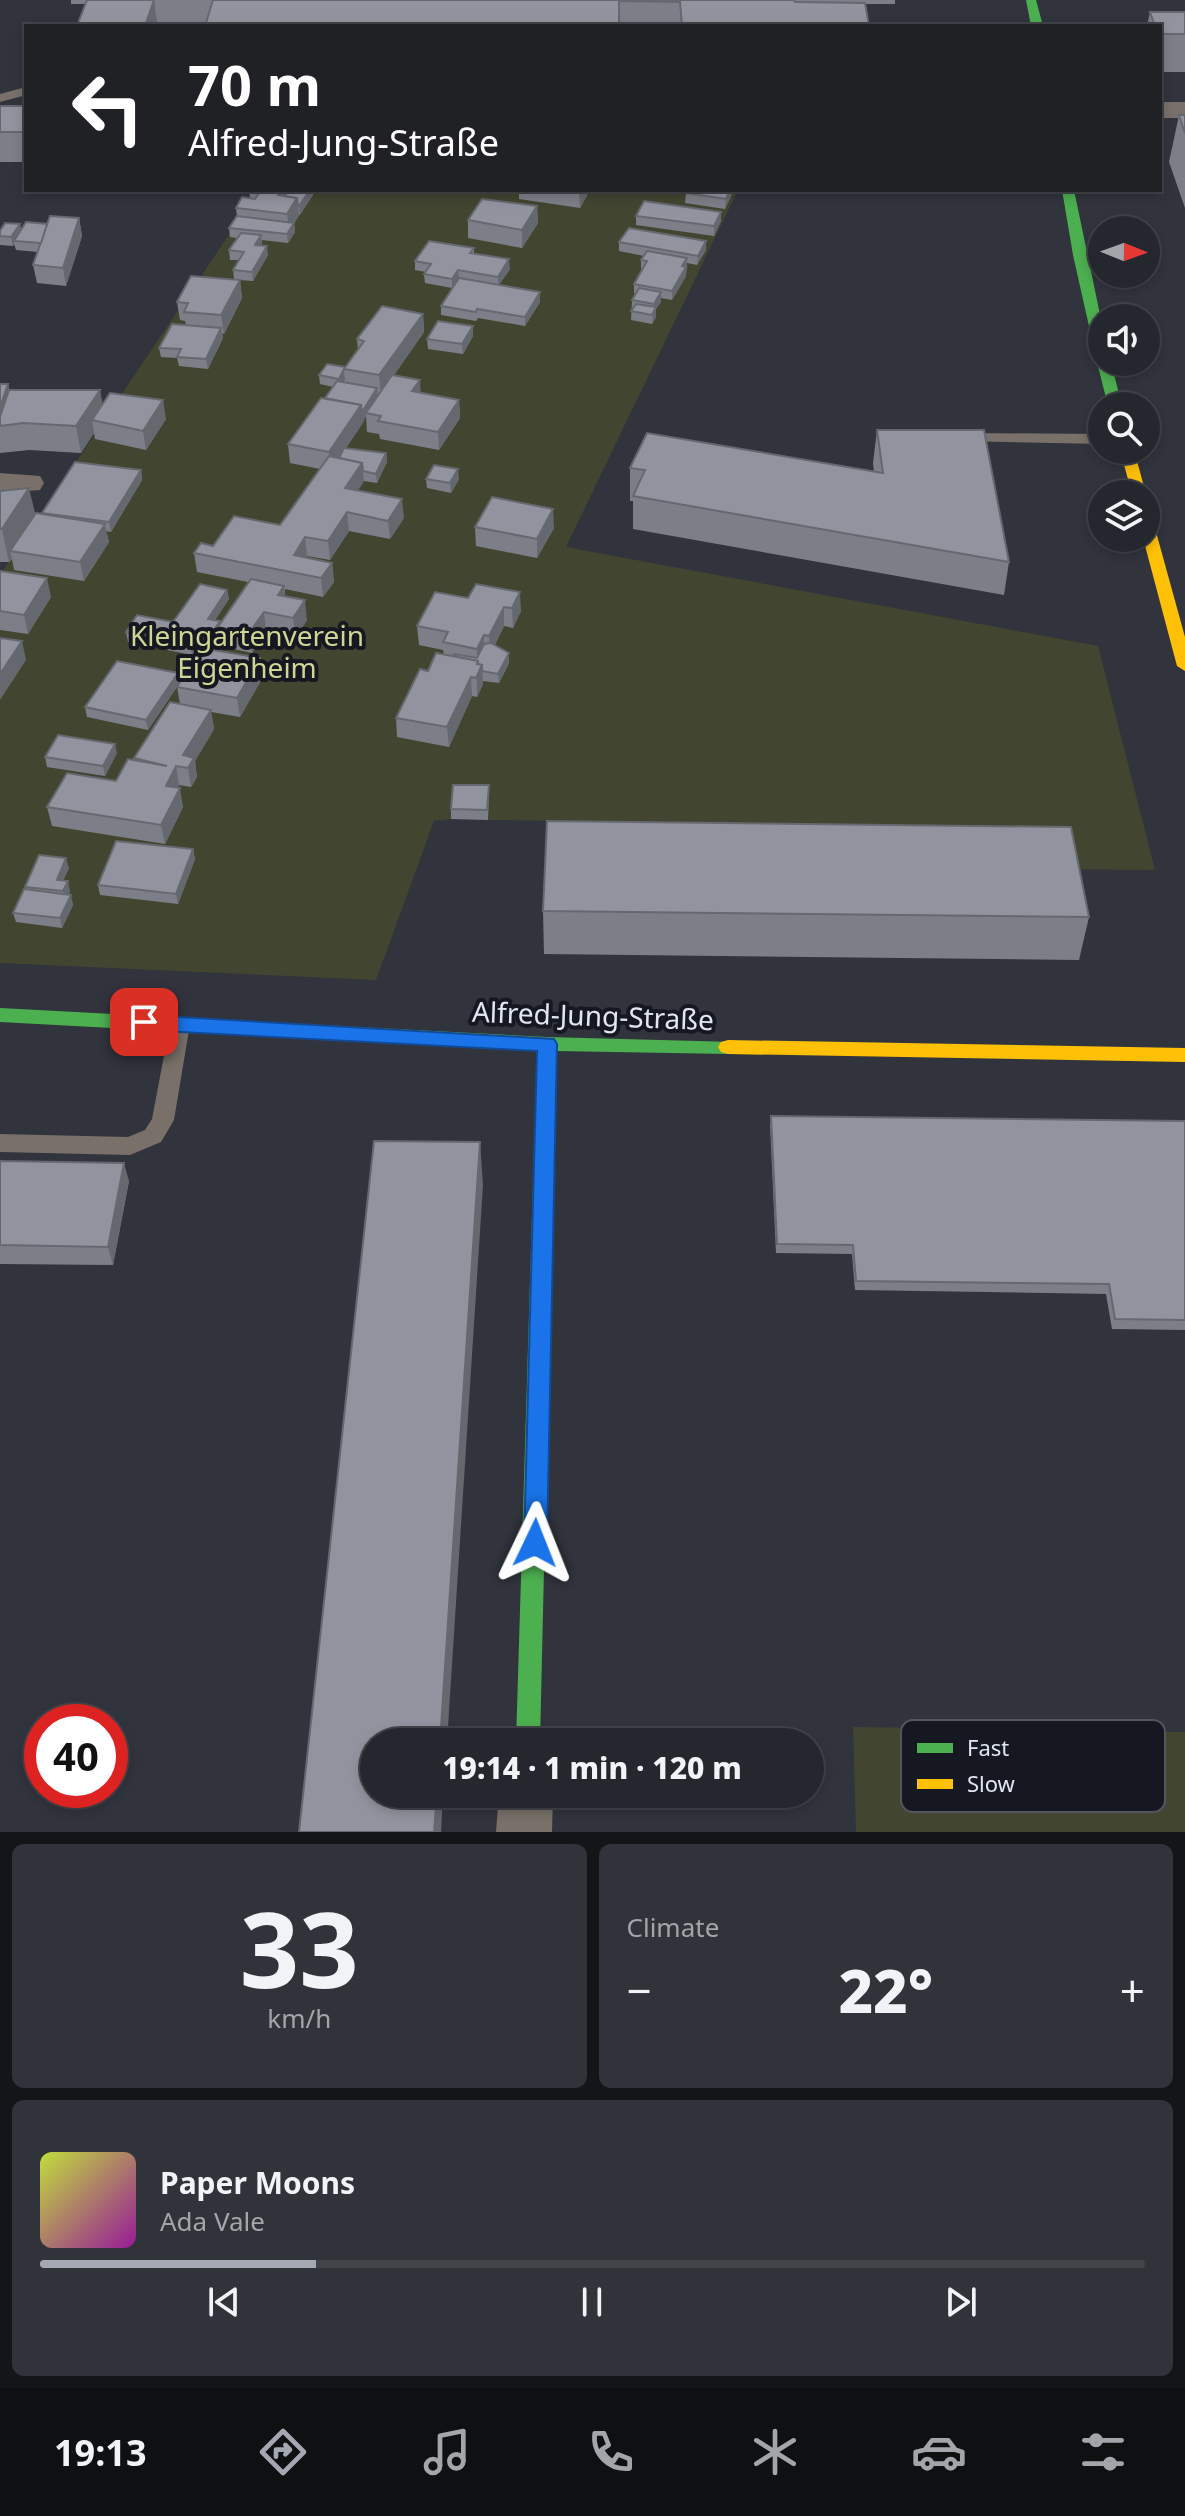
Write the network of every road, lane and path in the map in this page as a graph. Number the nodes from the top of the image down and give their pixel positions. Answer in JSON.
{"nodes":[{"id":1,"x":1031,"y":0,"type":"edge"},
{"id":2,"x":1037,"y":24,"type":"edge"},
{"id":3,"x":24,"y":92,"type":"edge"},
{"id":4,"x":0,"y":98,"type":"edge"},
{"id":5,"x":0,"y":107,"type":"edge"},
{"id":6,"x":24,"y":107,"type":"edge"},
{"id":7,"x":1162,"y":110,"type":"edge"},
{"id":8,"x":1185,"y":110,"type":"edge"},
{"id":9,"x":1068,"y":192,"type":"edge"},
{"id":10,"x":1090,"y":304,"type":"edge"},
{"id":11,"x":967,"y":438,"type":"edge"},
{"id":12,"x":1088,"y":439,"type":"edge"},
{"id":13,"x":1154,"y":552,"type":"edge"},
{"id":14,"x":1185,"y":666,"type":"edge"},
{"id":15,"x":0,"y":1015,"type":"edge"},
{"id":16,"x":180,"y":1024,"type":"junction"},
{"id":17,"x":547,"y":1044,"type":"junction"},
{"id":18,"x":1185,"y":1055,"type":"edge"},
{"id":19,"x":0,"y":1143,"type":"edge"},
{"id":20,"x":528,"y":1728,"type":"edge"},
{"id":21,"x":525,"y":1808,"type":"edge"},
{"id":22,"x":524,"y":1832,"type":"edge"}],
"edges":[{"from":1,"to":2,"type":"street"},
{"from":3,"to":4,"type":"lane"},
{"from":5,"to":6,"type":"street"},
{"from":7,"to":8,"type":"street"},
{"from":9,"to":10,"type":"street"},
{"from":11,"to":12,"type":"lane"},
{"from":13,"to":14,"type":"street"},
{"from":15,"to":16,"type":"street","name":"Alfred-Jung-Straße"},
{"from":16,"to":17,"type":"street","name":"Alfred-Jung-Straße"},
{"from":16,"to":19,"type":"lane"},
{"from":17,"to":18,"type":"street","name":"Alfred-Jung-Straße"},
{"from":17,"to":20,"type":"street"},
{"from":21,"to":22,"type":"street"}]}
